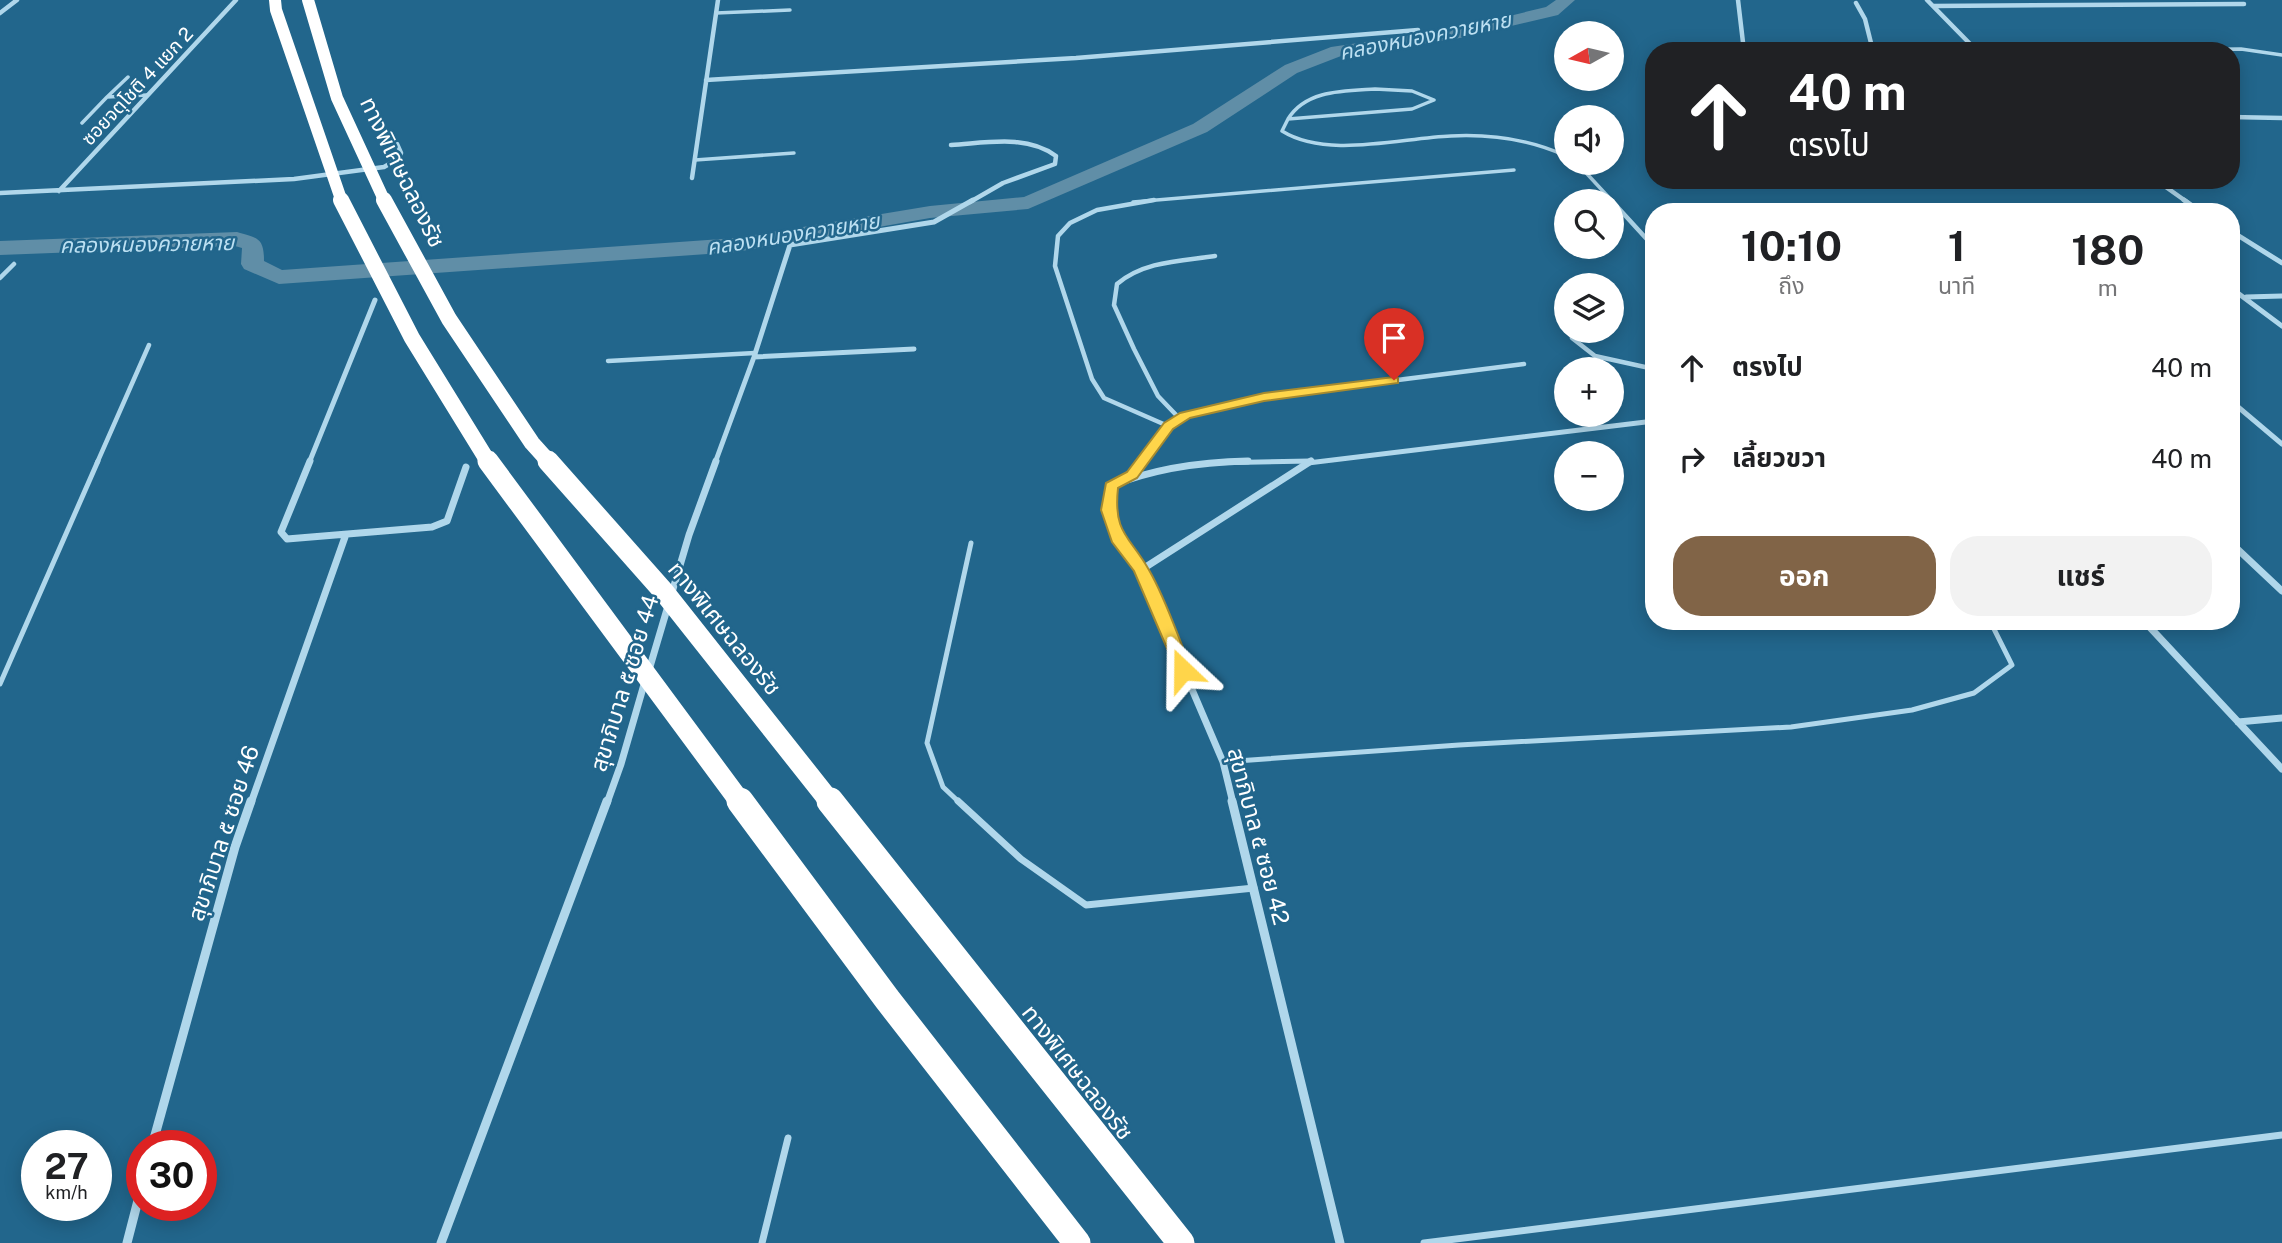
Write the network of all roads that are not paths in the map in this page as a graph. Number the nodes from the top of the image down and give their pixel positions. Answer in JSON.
{"nodes":[{"id":1,"x":17,"y":0,"type":"edge"},
{"id":2,"x":236,"y":0,"type":"edge"},
{"id":3,"x":275,"y":0,"type":"edge"},
{"id":4,"x":308,"y":0,"type":"edge"},
{"id":5,"x":718,"y":0,"type":"edge"},
{"id":6,"x":1738,"y":0,"type":"edge"},
{"id":7,"x":1927,"y":0,"type":"edge"},
{"id":8,"x":2041,"y":0,"type":"edge"},
{"id":9,"x":1856,"y":3,"type":"dead end"},
{"id":10,"x":2244,"y":4,"type":"dead end"},
{"id":11,"x":2047,"y":5,"type":"junction"},
{"id":12,"x":1933,"y":6,"type":"junction"},
{"id":13,"x":790,"y":10,"type":"dead end"},
{"id":14,"x":0,"y":13,"type":"edge"},
{"id":15,"x":716,"y":13,"type":"junction"},
{"id":16,"x":1418,"y":30,"type":"dead end"},
{"id":17,"x":1743,"y":42,"type":"edge"},
{"id":18,"x":1871,"y":42,"type":"edge"},
{"id":19,"x":1969,"y":42,"type":"edge"},
{"id":20,"x":2240,"y":49,"type":"edge"},
{"id":21,"x":2282,"y":55,"type":"edge"},
{"id":22,"x":128,"y":77,"type":"dead end"},
{"id":23,"x":706,"y":80,"type":"junction"},
{"id":24,"x":147,"y":95,"type":"junction"},
{"id":25,"x":107,"y":97,"type":"junction"},
{"id":26,"x":2240,"y":117,"type":"edge"},
{"id":27,"x":2282,"y":118,"type":"edge"},
{"id":28,"x":1287,"y":119,"type":"junction"},
{"id":29,"x":82,"y":123,"type":"dead end"},
{"id":30,"x":397,"y":144,"type":"dead end"},
{"id":31,"x":951,"y":145,"type":"dead end"},
{"id":32,"x":1554,"y":149,"type":"edge"},
{"id":33,"x":794,"y":153,"type":"dead end"},
{"id":34,"x":695,"y":160,"type":"junction"},
{"id":35,"x":1514,"y":170,"type":"dead end"},
{"id":36,"x":1588,"y":175,"type":"edge"},
{"id":37,"x":692,"y":178,"type":"dead end"},
{"id":38,"x":2169,"y":189,"type":"edge"},
{"id":39,"x":59,"y":191,"type":"junction"},
{"id":40,"x":0,"y":193,"type":"edge"},
{"id":41,"x":2188,"y":203,"type":"edge"},
{"id":42,"x":1645,"y":237,"type":"edge"},
{"id":43,"x":2240,"y":237,"type":"edge"},
{"id":44,"x":1215,"y":256,"type":"dead end"},
{"id":45,"x":2282,"y":263,"type":"edge"},
{"id":46,"x":14,"y":264,"type":"dead end"},
{"id":47,"x":0,"y":278,"type":"edge"},
{"id":48,"x":2240,"y":294,"type":"edge"},
{"id":49,"x":2282,"y":296,"type":"edge"},
{"id":50,"x":2245,"y":297,"type":"junction"},
{"id":51,"x":375,"y":300,"type":"dead end"},
{"id":52,"x":2282,"y":326,"type":"edge"},
{"id":53,"x":1578,"y":343,"type":"edge"},
{"id":54,"x":149,"y":345,"type":"dead end"},
{"id":55,"x":914,"y":349,"type":"dead end"},
{"id":56,"x":754,"y":355,"type":"junction"},
{"id":57,"x":608,"y":361,"type":"dead end"},
{"id":58,"x":1524,"y":364,"type":"dead end"},
{"id":59,"x":1645,"y":367,"type":"edge"},
{"id":60,"x":2240,"y":408,"type":"edge"},
{"id":61,"x":1180,"y":419,"type":"junction"},
{"id":62,"x":1645,"y":422,"type":"edge"},
{"id":63,"x":1168,"y":426,"type":"junction"},
{"id":64,"x":2282,"y":443,"type":"edge"},
{"id":65,"x":1311,"y":461,"type":"junction"},
{"id":66,"x":466,"y":467,"type":"dead end"},
{"id":67,"x":1132,"y":475,"type":"junction"},
{"id":68,"x":345,"y":537,"type":"junction"},
{"id":69,"x":971,"y":543,"type":"dead end"},
{"id":70,"x":2240,"y":551,"type":"edge"},
{"id":71,"x":1142,"y":570,"type":"junction"},
{"id":72,"x":2282,"y":591,"type":"edge"},
{"id":73,"x":1994,"y":630,"type":"edge"},
{"id":74,"x":2152,"y":630,"type":"edge"},
{"id":75,"x":0,"y":684,"type":"edge"},
{"id":76,"x":2282,"y":718,"type":"edge"},
{"id":77,"x":2238,"y":722,"type":"junction"},
{"id":78,"x":1223,"y":762,"type":"junction"},
{"id":79,"x":2282,"y":769,"type":"edge"},
{"id":80,"x":1254,"y":888,"type":"junction"},
{"id":81,"x":156,"y":1130,"type":"edge"},
{"id":82,"x":2282,"y":1135,"type":"edge"},
{"id":83,"x":788,"y":1138,"type":"dead end"},
{"id":84,"x":133,"y":1221,"type":"edge"},
{"id":85,"x":127,"y":1243,"type":"edge"},
{"id":86,"x":441,"y":1243,"type":"edge"},
{"id":87,"x":762,"y":1243,"type":"edge"},
{"id":88,"x":1077,"y":1243,"type":"edge"},
{"id":89,"x":1181,"y":1243,"type":"edge"},
{"id":90,"x":1340,"y":1243,"type":"edge"},
{"id":91,"x":1424,"y":1243,"type":"edge"}],
"edges":[{"from":1,"to":14,"type":"street"},
{"from":2,"to":24,"type":"street","name":"ซอยจตุโชติ 4 แยก 2"},
{"from":3,"to":88,"type":"highway","bridge":true},
{"from":4,"to":89,"type":"highway","name":"ทางพิเศษฉลองรัช","bridge":true},
{"from":5,"to":15,"type":"street"},
{"from":6,"to":17,"type":"street"},
{"from":7,"to":12,"type":"street"},
{"from":8,"to":11,"type":"street"},
{"from":9,"to":18,"type":"street"},
{"from":10,"to":11,"type":"street"},
{"from":11,"to":12,"type":"street"},
{"from":12,"to":19,"type":"street"},
{"from":13,"to":15,"type":"lane"},
{"from":15,"to":23,"type":"street"},
{"from":16,"to":23,"type":"street"},
{"from":20,"to":21,"type":"lane"},
{"from":22,"to":25,"type":"lane"},
{"from":23,"to":34,"type":"street"},
{"from":24,"to":25,"type":"lane"},
{"from":24,"to":39,"type":"street","name":"ซอยจตุโชติ 4 แยก 2"},
{"from":25,"to":29,"type":"lane"},
{"from":26,"to":27,"type":"street"},
{"from":28,"to":28,"type":"lane"},
{"from":28,"to":32,"type":"lane"},
{"from":30,"to":39,"type":"street"},
{"from":31,"to":56,"type":"street","name":"สุขาภิบาล ๕ ซอย 44"},
{"from":33,"to":34,"type":"lane"},
{"from":34,"to":37,"type":"street"},
{"from":35,"to":63,"type":"lane"},
{"from":36,"to":42,"type":"lane"},
{"from":38,"to":41,"type":"street"},
{"from":39,"to":40,"type":"street"},
{"from":43,"to":45,"type":"street"},
{"from":44,"to":61,"type":"lane"},
{"from":46,"to":47,"type":"lane"},
{"from":48,"to":50,"type":"street"},
{"from":49,"to":50,"type":"street"},
{"from":50,"to":52,"type":"street"},
{"from":51,"to":68,"type":"street"},
{"from":53,"to":59,"type":"lane"},
{"from":54,"to":75,"type":"lane"},
{"from":55,"to":56,"type":"street"},
{"from":56,"to":57,"type":"lane"},
{"from":56,"to":86,"type":"street","name":"สุขาภิบาล ๕ ซอย 44"},
{"from":58,"to":61,"type":"lane"},
{"from":60,"to":64,"type":"street"},
{"from":61,"to":63,"type":"lane"},
{"from":62,"to":65,"type":"street"},
{"from":63,"to":67,"type":"lane"},
{"from":65,"to":67,"type":"street"},
{"from":65,"to":71,"type":"street"},
{"from":66,"to":68,"type":"street"},
{"from":67,"to":71,"type":"street","name":"สุขาภิบาล ๕ ซอย 42"},
{"from":68,"to":81,"type":"street","name":"สุขาภิบาล ๕ ซอย 46"},
{"from":69,"to":80,"type":"lane"},
{"from":70,"to":72,"type":"street"},
{"from":71,"to":78,"type":"street","name":"สุขาภิบาล ๕ ซอย 42"},
{"from":73,"to":78,"type":"lane"},
{"from":74,"to":77,"type":"street"},
{"from":76,"to":77,"type":"street"},
{"from":77,"to":79,"type":"street"},
{"from":78,"to":80,"type":"street","name":"สุขาภิบาล ๕ ซอย 42"},
{"from":80,"to":90,"type":"street","name":"สุขาภิบาล ๕ ซอย 42"},
{"from":82,"to":91,"type":"lane"},
{"from":83,"to":87,"type":"lane"},
{"from":84,"to":85,"type":"street"}]}
